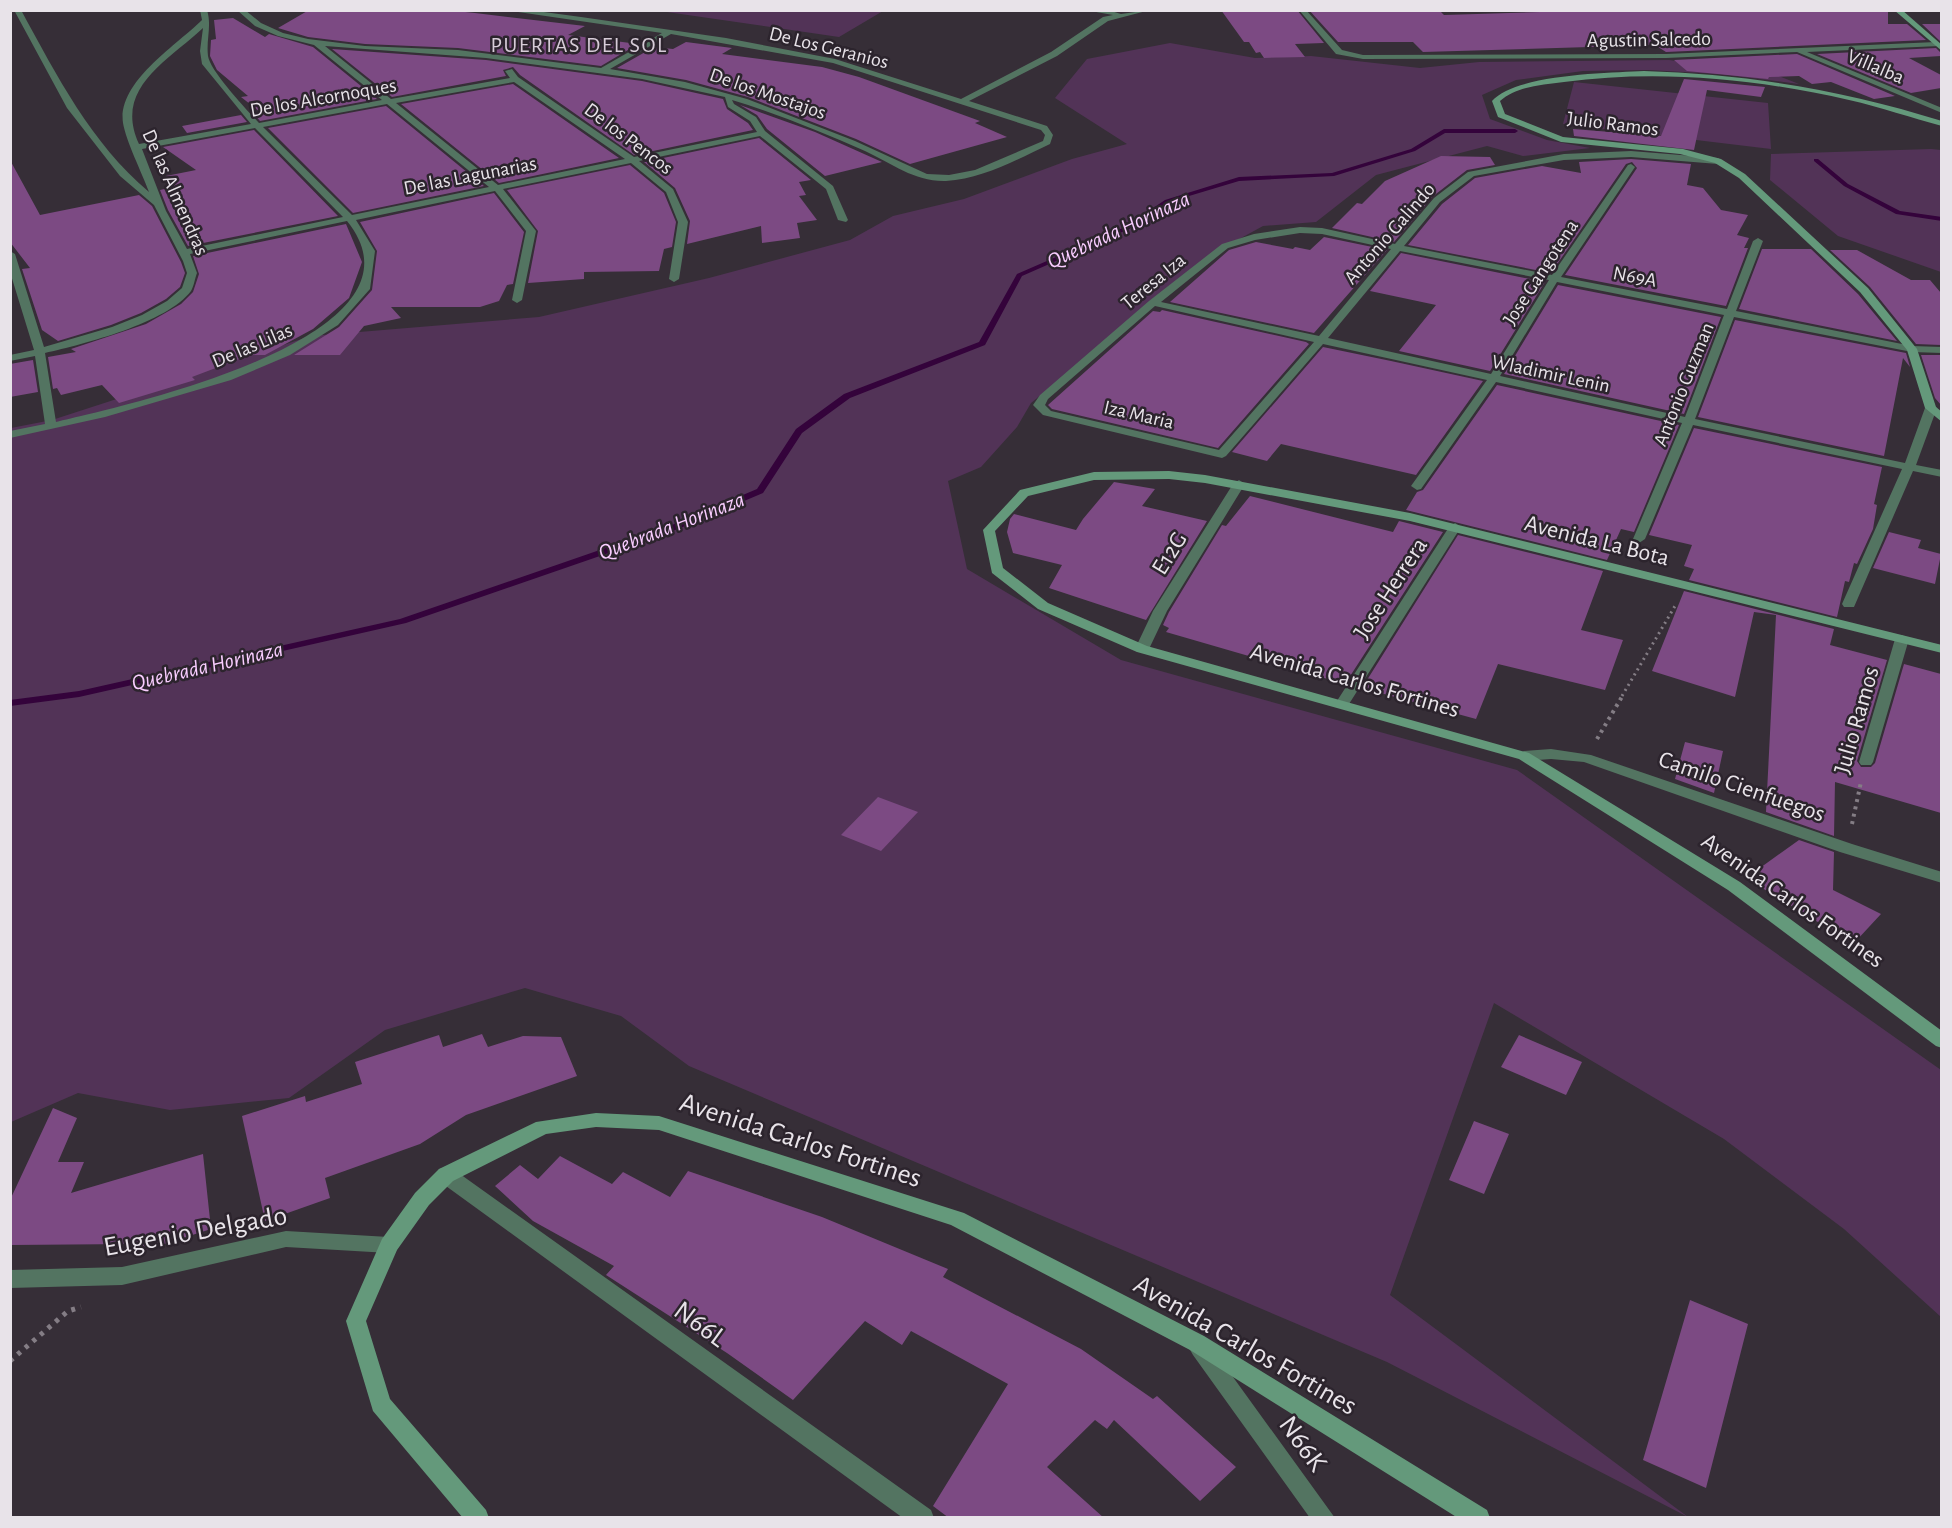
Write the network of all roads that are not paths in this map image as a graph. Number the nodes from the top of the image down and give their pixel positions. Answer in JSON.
{"nodes":[{"id":1,"x":17,"y":10,"type":"edge"},
{"id":2,"x":240,"y":10,"type":"edge"},
{"id":3,"x":507,"y":10,"type":"edge"},
{"id":4,"x":1089,"y":10,"type":"edge"},
{"id":5,"x":1148,"y":10,"type":"edge"},
{"id":6,"x":1302,"y":10,"type":"edge"},
{"id":7,"x":1897,"y":10,"type":"edge"},
{"id":8,"x":1124,"y":14,"type":"junction"},
{"id":9,"x":205,"y":15,"type":"edge"},
{"id":10,"x":669,"y":32,"type":"junction"},
{"id":11,"x":317,"y":44,"type":"junction"},
{"id":12,"x":1939,"y":47,"type":"edge"},
{"id":13,"x":1797,"y":51,"type":"junction"},
{"id":14,"x":497,"y":57,"type":"junction"},
{"id":15,"x":602,"y":71,"type":"junction"},
{"id":16,"x":515,"y":79,"type":"junction"},
{"id":17,"x":726,"y":95,"type":"junction"},
{"id":18,"x":963,"y":100,"type":"junction"},
{"id":19,"x":393,"y":103,"type":"junction"},
{"id":20,"x":1941,"y":111,"type":"edge"},
{"id":21,"x":1941,"y":124,"type":"edge"},
{"id":22,"x":257,"y":126,"type":"junction"},
{"id":23,"x":1044,"y":128,"type":"joint"},
{"id":24,"x":762,"y":133,"type":"junction"},
{"id":25,"x":137,"y":147,"type":"junction"},
{"id":26,"x":633,"y":160,"type":"junction"},
{"id":27,"x":1719,"y":161,"type":"junction"},
{"id":28,"x":1631,"y":167,"type":"dead end"},
{"id":29,"x":498,"y":189,"type":"junction"},
{"id":30,"x":159,"y":205,"type":"junction"},
{"id":31,"x":350,"y":217,"type":"junction"},
{"id":32,"x":843,"y":220,"type":"dead end"},
{"id":33,"x":1322,"y":231,"type":"joint"},
{"id":34,"x":1758,"y":241,"type":"dead end"},
{"id":35,"x":1399,"y":248,"type":"junction"},
{"id":36,"x":185,"y":252,"type":"junction"},
{"id":37,"x":10,"y":254,"type":"edge"},
{"id":38,"x":674,"y":279,"type":"dead end"},
{"id":39,"x":1555,"y":279,"type":"junction"},
{"id":40,"x":517,"y":300,"type":"dead end"},
{"id":41,"x":1153,"y":303,"type":"junction"},
{"id":42,"x":1730,"y":314,"type":"junction"},
{"id":43,"x":1321,"y":340,"type":"junction"},
{"id":44,"x":1912,"y":349,"type":"junction"},
{"id":45,"x":1941,"y":350,"type":"edge"},
{"id":46,"x":40,"y":353,"type":"junction"},
{"id":47,"x":10,"y":358,"type":"edge"},
{"id":48,"x":1493,"y":379,"type":"junction"},
{"id":49,"x":1931,"y":408,"type":"junction"},
{"id":50,"x":1047,"y":413,"type":"joint"},
{"id":51,"x":1941,"y":419,"type":"edge"},
{"id":52,"x":1689,"y":421,"type":"junction"},
{"id":53,"x":51,"y":427,"type":"junction"},
{"id":54,"x":10,"y":435,"type":"edge"},
{"id":55,"x":1222,"y":454,"type":"joint"},
{"id":56,"x":1909,"y":468,"type":"junction"},
{"id":57,"x":1941,"y":474,"type":"edge"},
{"id":58,"x":1239,"y":484,"type":"junction"},
{"id":59,"x":1417,"y":486,"type":"dead end"},
{"id":60,"x":1455,"y":527,"type":"junction"},
{"id":61,"x":1639,"y":539,"type":"dead end"},
{"id":62,"x":1849,"y":604,"type":"dead end"},
{"id":63,"x":1902,"y":639,"type":"junction"},
{"id":64,"x":1142,"y":649,"type":"junction"},
{"id":65,"x":1941,"y":649,"type":"edge"},
{"id":66,"x":1342,"y":704,"type":"junction"},
{"id":67,"x":1524,"y":756,"type":"junction"},
{"id":68,"x":1866,"y":762,"type":"road end"},
{"id":69,"x":1941,"y":878,"type":"edge"},
{"id":70,"x":1941,"y":1041,"type":"edge"},
{"id":71,"x":446,"y":1175,"type":"junction"},
{"id":72,"x":389,"y":1245,"type":"junction"},
{"id":73,"x":10,"y":1279,"type":"edge"},
{"id":74,"x":1197,"y":1343,"type":"junction"},
{"id":75,"x":478,"y":1518,"type":"edge"},
{"id":76,"x":923,"y":1518,"type":"edge"},
{"id":77,"x":1324,"y":1518,"type":"edge"},
{"id":78,"x":1479,"y":1518,"type":"edge"}],
"edges":[{"from":1,"to":30,"type":"street"},
{"from":2,"to":11,"type":"street","name":"De los Mostajos"},
{"from":3,"to":10,"type":"street","name":"De Los Geranios"},
{"from":4,"to":8,"type":"street"},
{"from":5,"to":8,"type":"street"},
{"from":6,"to":13,"type":"street","name":"Agustin Salcedo"},
{"from":7,"to":12,"type":"street"},
{"from":8,"to":18,"type":"street"},
{"from":9,"to":22,"type":"street","name":"De las Lilas"},
{"from":9,"to":25,"type":"street","name":"De las Almendras"},
{"from":10,"to":15,"type":"street"},
{"from":10,"to":18,"type":"street","name":"De Los Geranios"},
{"from":11,"to":14,"type":"street","name":"De los Mostajos"},
{"from":11,"to":19,"type":"street"},
{"from":12,"to":13,"type":"street","name":"Agustin Salcedo"},
{"from":13,"to":20,"type":"street","name":"Villalba"},
{"from":14,"to":15,"type":"street","name":"De los Mostajos"},
{"from":14,"to":16,"type":"street","name":"De los Pencos"},
{"from":15,"to":17,"type":"street","name":"De los Mostajos"},
{"from":16,"to":19,"type":"street","name":"De los Alcornoques"},
{"from":16,"to":26,"type":"street","name":"De los Pencos"},
{"from":17,"to":23,"type":"street","name":"De los Mostajos"},
{"from":17,"to":24,"type":"street"},
{"from":18,"to":23,"type":"street","name":"De Los Geranios"},
{"from":19,"to":22,"type":"street","name":"De los Alcornoques"},
{"from":19,"to":29,"type":"street"},
{"from":21,"to":27,"type":"street","name":"Julio Ramos"},
{"from":22,"to":25,"type":"street","name":"De los Alcornoques"},
{"from":22,"to":31,"type":"street","name":"De las Lilas"},
{"from":24,"to":26,"type":"street","name":"De las Lagunarias"},
{"from":24,"to":32,"type":"street"},
{"from":25,"to":30,"type":"street","name":"De las Almendras"},
{"from":26,"to":29,"type":"street","name":"De las Lagunarias"},
{"from":26,"to":38,"type":"street","name":"De los Pencos"},
{"from":27,"to":35,"type":"street","name":"Antonio Galindo"},
{"from":27,"to":44,"type":"street","name":"Julio Ramos"},
{"from":28,"to":39,"type":"street","name":"Jose Gangotena"},
{"from":29,"to":31,"type":"street","name":"De las Lagunarias"},
{"from":29,"to":40,"type":"street"},
{"from":30,"to":36,"type":"street","name":"De las Almendras"},
{"from":31,"to":36,"type":"street","name":"De las Lagunarias"},
{"from":31,"to":53,"type":"street","name":"De las Lilas"},
{"from":33,"to":35,"type":"street","name":"N69A"},
{"from":33,"to":41,"type":"street","name":"Teresa Iza"},
{"from":34,"to":42,"type":"street","name":"Antonio Guzman"},
{"from":35,"to":39,"type":"street","name":"N69A"},
{"from":35,"to":43,"type":"street","name":"Antonio Galindo"},
{"from":36,"to":46,"type":"street","name":"De las Almendras"},
{"from":37,"to":46,"type":"street"},
{"from":39,"to":42,"type":"street","name":"N69A"},
{"from":39,"to":48,"type":"street","name":"Jose Gangotena"},
{"from":41,"to":43,"type":"street","name":"Wladimir Lenin"},
{"from":41,"to":50,"type":"street","name":"Teresa Iza"},
{"from":42,"to":44,"type":"street","name":"N69A"},
{"from":42,"to":52,"type":"street","name":"Antonio Guzman"},
{"from":43,"to":48,"type":"street","name":"Wladimir Lenin"},
{"from":43,"to":55,"type":"street","name":"Antonio Galindo"},
{"from":44,"to":45,"type":"street","name":"N69A"},
{"from":44,"to":49,"type":"street","name":"Julio Ramos"},
{"from":46,"to":47,"type":"street","name":"De las Almendras"},
{"from":46,"to":53,"type":"street"},
{"from":48,"to":52,"type":"street","name":"Wladimir Lenin"},
{"from":48,"to":59,"type":"street","name":"Jose Gangotena"},
{"from":49,"to":51,"type":"street","name":"Julio Ramos"},
{"from":49,"to":56,"type":"street"},
{"from":50,"to":55,"type":"street","name":"Iza Maria"},
{"from":52,"to":56,"type":"street","name":"Wladimir Lenin"},
{"from":52,"to":61,"type":"street","name":"Antonio Guzman"},
{"from":53,"to":54,"type":"street","name":"De las Lilas"},
{"from":56,"to":57,"type":"street","name":"Wladimir Lenin"},
{"from":56,"to":62,"type":"street"},
{"from":58,"to":60,"type":"street","name":"Avenida La Bota"},
{"from":58,"to":64,"type":"street","name":"E12G"},
{"from":58,"to":64,"type":"street","name":"Avenida Carlos Fortines"},
{"from":60,"to":63,"type":"street","name":"Avenida La Bota"},
{"from":60,"to":66,"type":"street","name":"Jose Herrera"},
{"from":63,"to":65,"type":"street","name":"Avenida La Bota"},
{"from":63,"to":68,"type":"street","name":"Julio Ramos"},
{"from":64,"to":66,"type":"street","name":"Avenida Carlos Fortines"},
{"from":66,"to":67,"type":"street","name":"Avenida Carlos Fortines"},
{"from":67,"to":69,"type":"street","name":"Camilo Cienfuegos"},
{"from":67,"to":70,"type":"street","name":"Avenida Carlos Fortines"},
{"from":71,"to":72,"type":"street","name":"Avenida Carlos Fortines"},
{"from":71,"to":74,"type":"street","name":"Avenida Carlos Fortines"},
{"from":71,"to":76,"type":"street","name":"N66L"},
{"from":72,"to":73,"type":"street","name":"Eugenio Delgado"},
{"from":72,"to":75,"type":"street","name":"Avenida Carlos Fortines"},
{"from":74,"to":77,"type":"street","name":"N66K"},
{"from":74,"to":78,"type":"street","name":"Avenida Carlos Fortines"}]}
